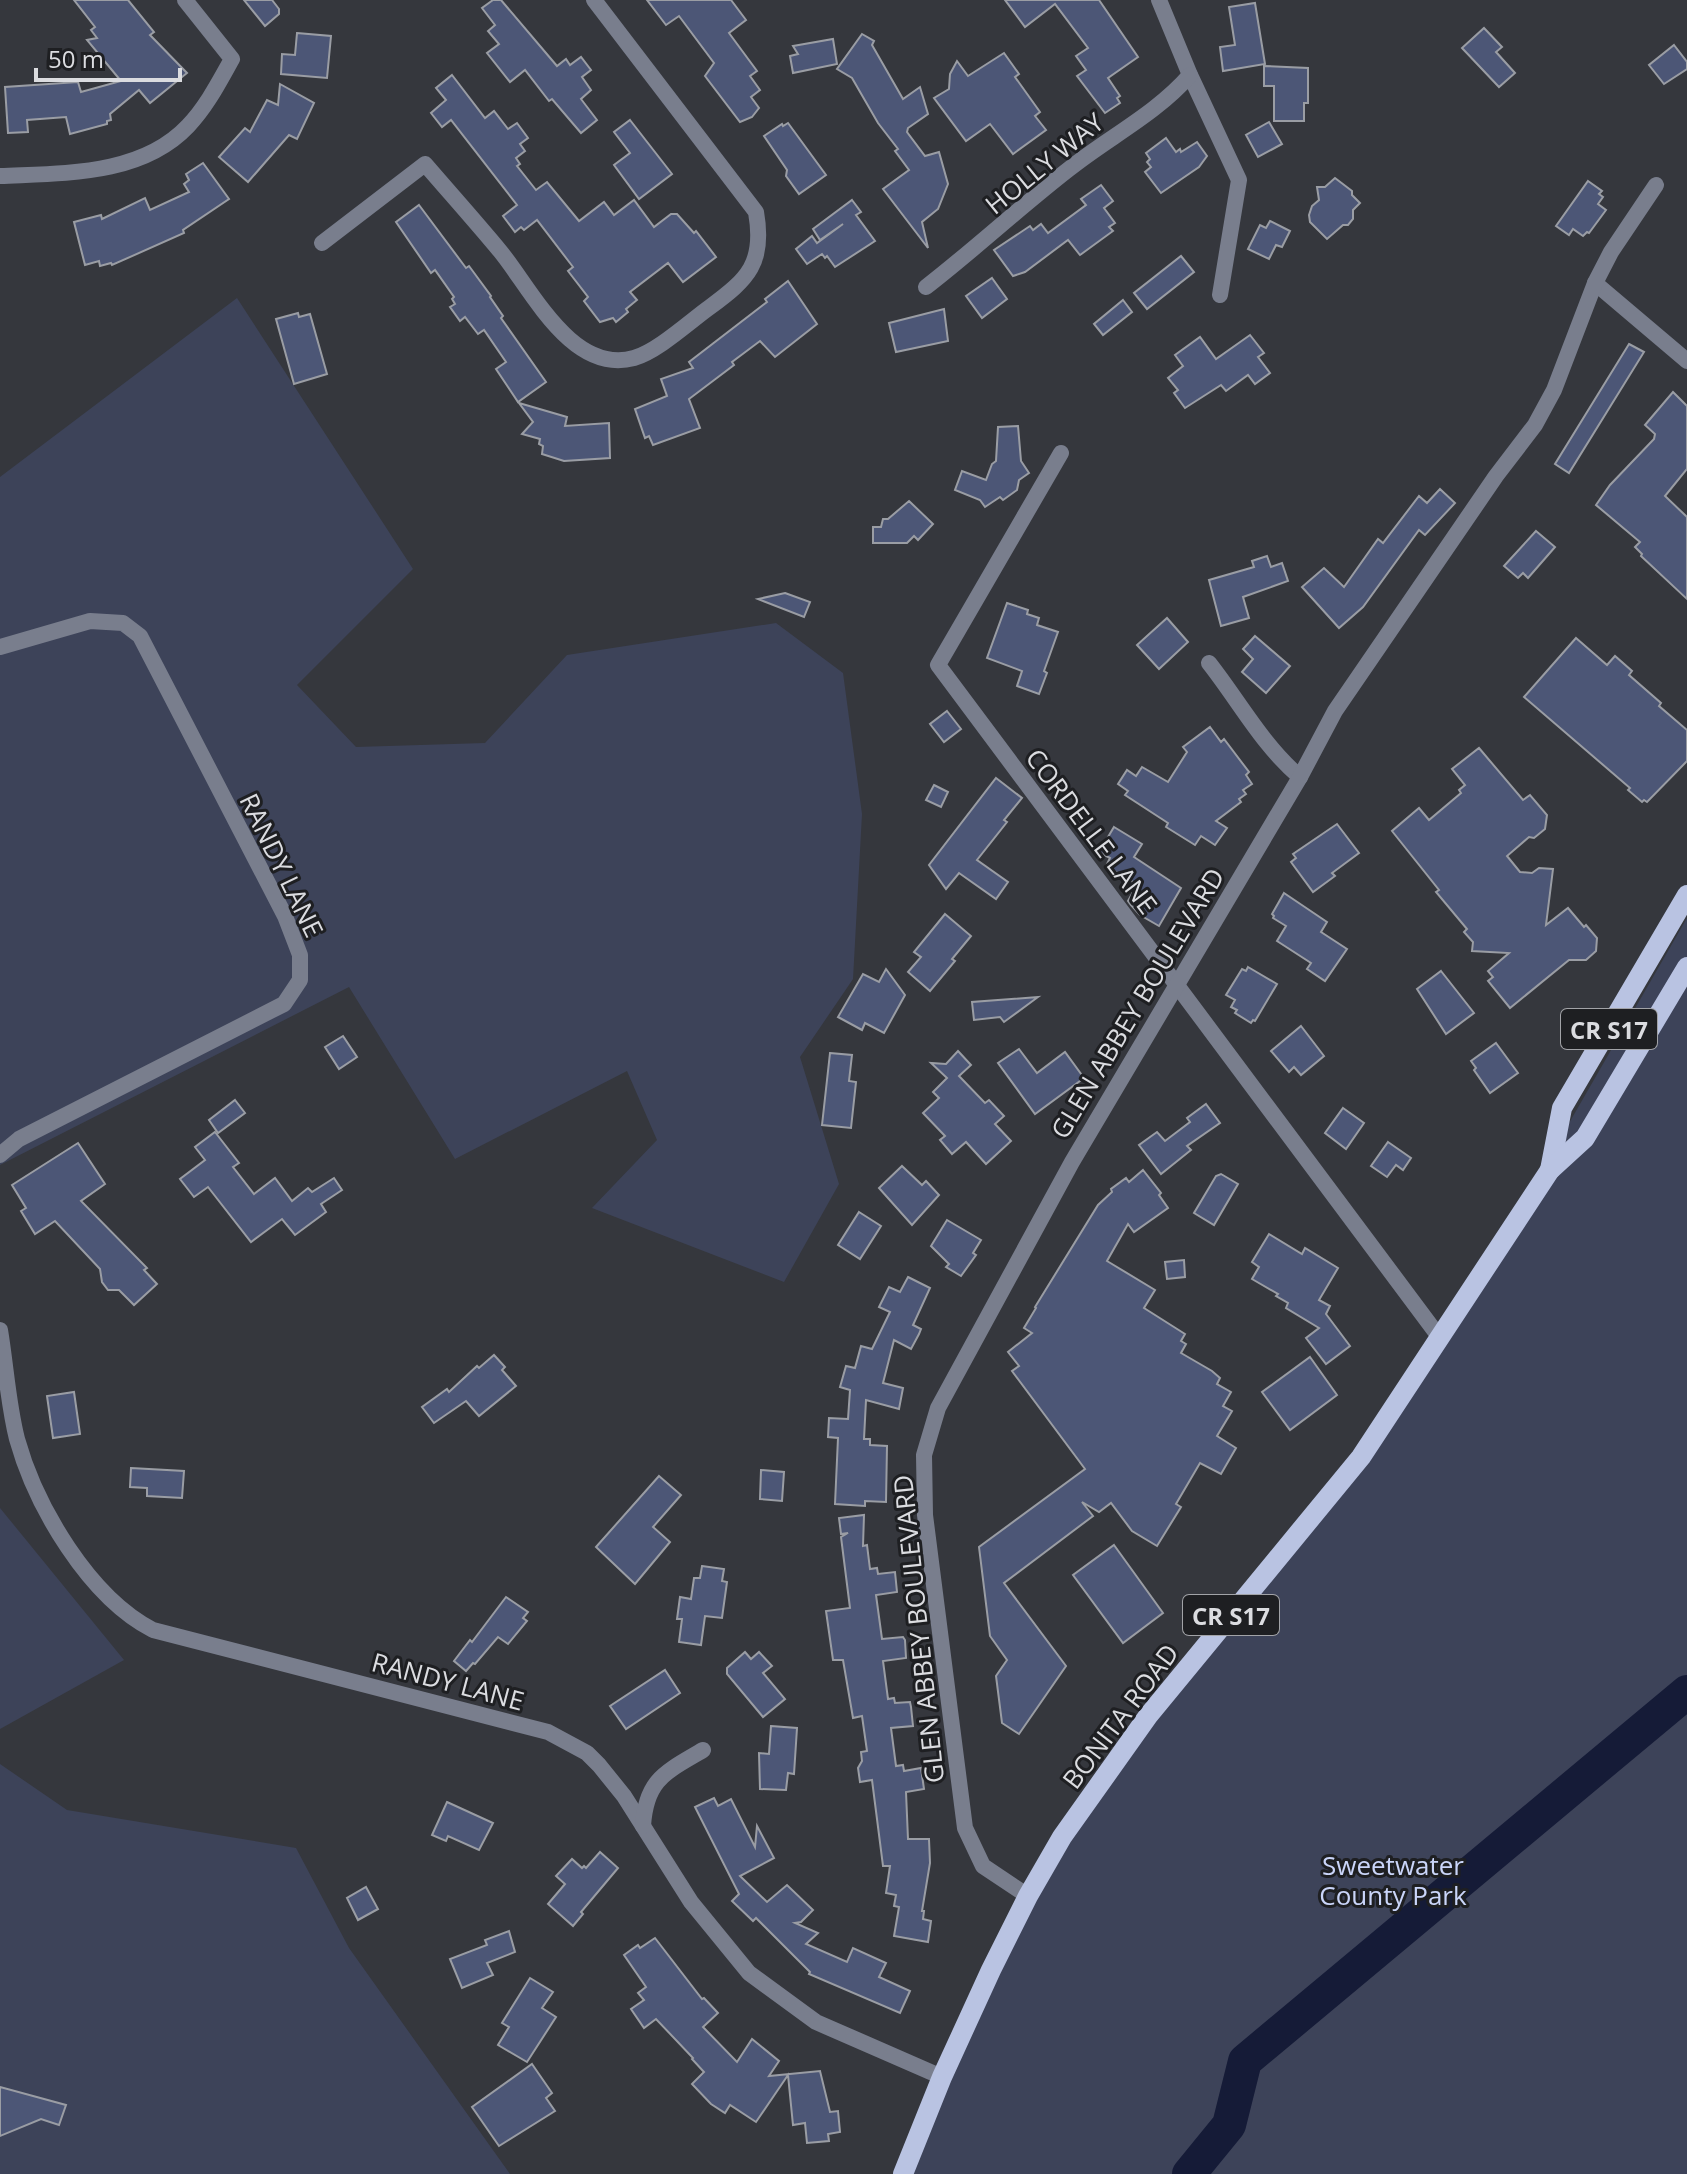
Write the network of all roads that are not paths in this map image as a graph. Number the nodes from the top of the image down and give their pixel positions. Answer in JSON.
{"nodes":[{"id":1,"x":185,"y":0,"type":"edge"},
{"id":2,"x":594,"y":0,"type":"edge"},
{"id":3,"x":1159,"y":0,"type":"edge"},
{"id":4,"x":1190,"y":75,"type":"junction"},
{"id":5,"x":0,"y":176,"type":"edge"},
{"id":6,"x":1656,"y":185,"type":"dead end"},
{"id":7,"x":322,"y":243,"type":"dead end"},
{"id":8,"x":1595,"y":283,"type":"junction"},
{"id":9,"x":926,"y":287,"type":"dead end"},
{"id":10,"x":1220,"y":295,"type":"dead end"},
{"id":11,"x":1687,"y":361,"type":"edge"},
{"id":12,"x":1061,"y":453,"type":"dead end"},
{"id":13,"x":0,"y":647,"type":"edge"},
{"id":14,"x":1209,"y":663,"type":"dead end"},
{"id":15,"x":1300,"y":777,"type":"junction"},
{"id":16,"x":1687,"y":895,"type":"edge"},
{"id":17,"x":1687,"y":967,"type":"edge"},
{"id":18,"x":1176,"y":983,"type":"junction"},
{"id":19,"x":0,"y":1155,"type":"edge"},
{"id":20,"x":1550,"y":1170,"type":"junction"},
{"id":21,"x":0,"y":1330,"type":"edge"},
{"id":22,"x":1440,"y":1338,"type":"junction"},
{"id":23,"x":703,"y":1750,"type":"dead end"},
{"id":24,"x":643,"y":1826,"type":"junction"},
{"id":25,"x":1028,"y":1896,"type":"junction"},
{"id":26,"x":942,"y":2077,"type":"junction"},
{"id":27,"x":903,"y":2174,"type":"edge"}],
"edges":[{"from":1,"to":5,"type":"street"},
{"from":2,"to":7,"type":"street"},
{"from":3,"to":4,"type":"street"},
{"from":4,"to":9,"type":"street","name":"HOLLY WAY"},
{"from":4,"to":10,"type":"street"},
{"from":6,"to":8,"type":"street","name":"GLEN ABBEY BOULEVARD"},
{"from":8,"to":11,"type":"street"},
{"from":8,"to":15,"type":"street","name":"GLEN ABBEY BOULEVARD"},
{"from":12,"to":18,"type":"street","name":"CORDELLE LANE"},
{"from":13,"to":19,"type":"street","name":"RANDY LANE"},
{"from":14,"to":15,"type":"street"},
{"from":15,"to":18,"type":"street","name":"GLEN ABBEY BOULEVARD"},
{"from":16,"to":20,"type":"main road","name":"BONITA ROAD","number":"CR S17"},
{"from":17,"to":20,"type":"main road","name":"BONITA ROAD","number":"CR S17"},
{"from":18,"to":22,"type":"street","name":"CORDELLE LANE"},
{"from":18,"to":25,"type":"street","name":"GLEN ABBEY BOULEVARD"},
{"from":20,"to":22,"type":"main road","name":"BONITA ROAD","number":"CR S17"},
{"from":21,"to":24,"type":"street","name":"RANDY LANE"},
{"from":22,"to":25,"type":"main road","name":"BONITA ROAD","number":"CR S17"},
{"from":23,"to":24,"type":"street"},
{"from":24,"to":26,"type":"street","name":"RANDY LANE"},
{"from":25,"to":26,"type":"main road","name":"BONITA ROAD","number":"CR S17"},
{"from":26,"to":27,"type":"main road","name":"BONITA ROAD","number":"CR S17"}]}
